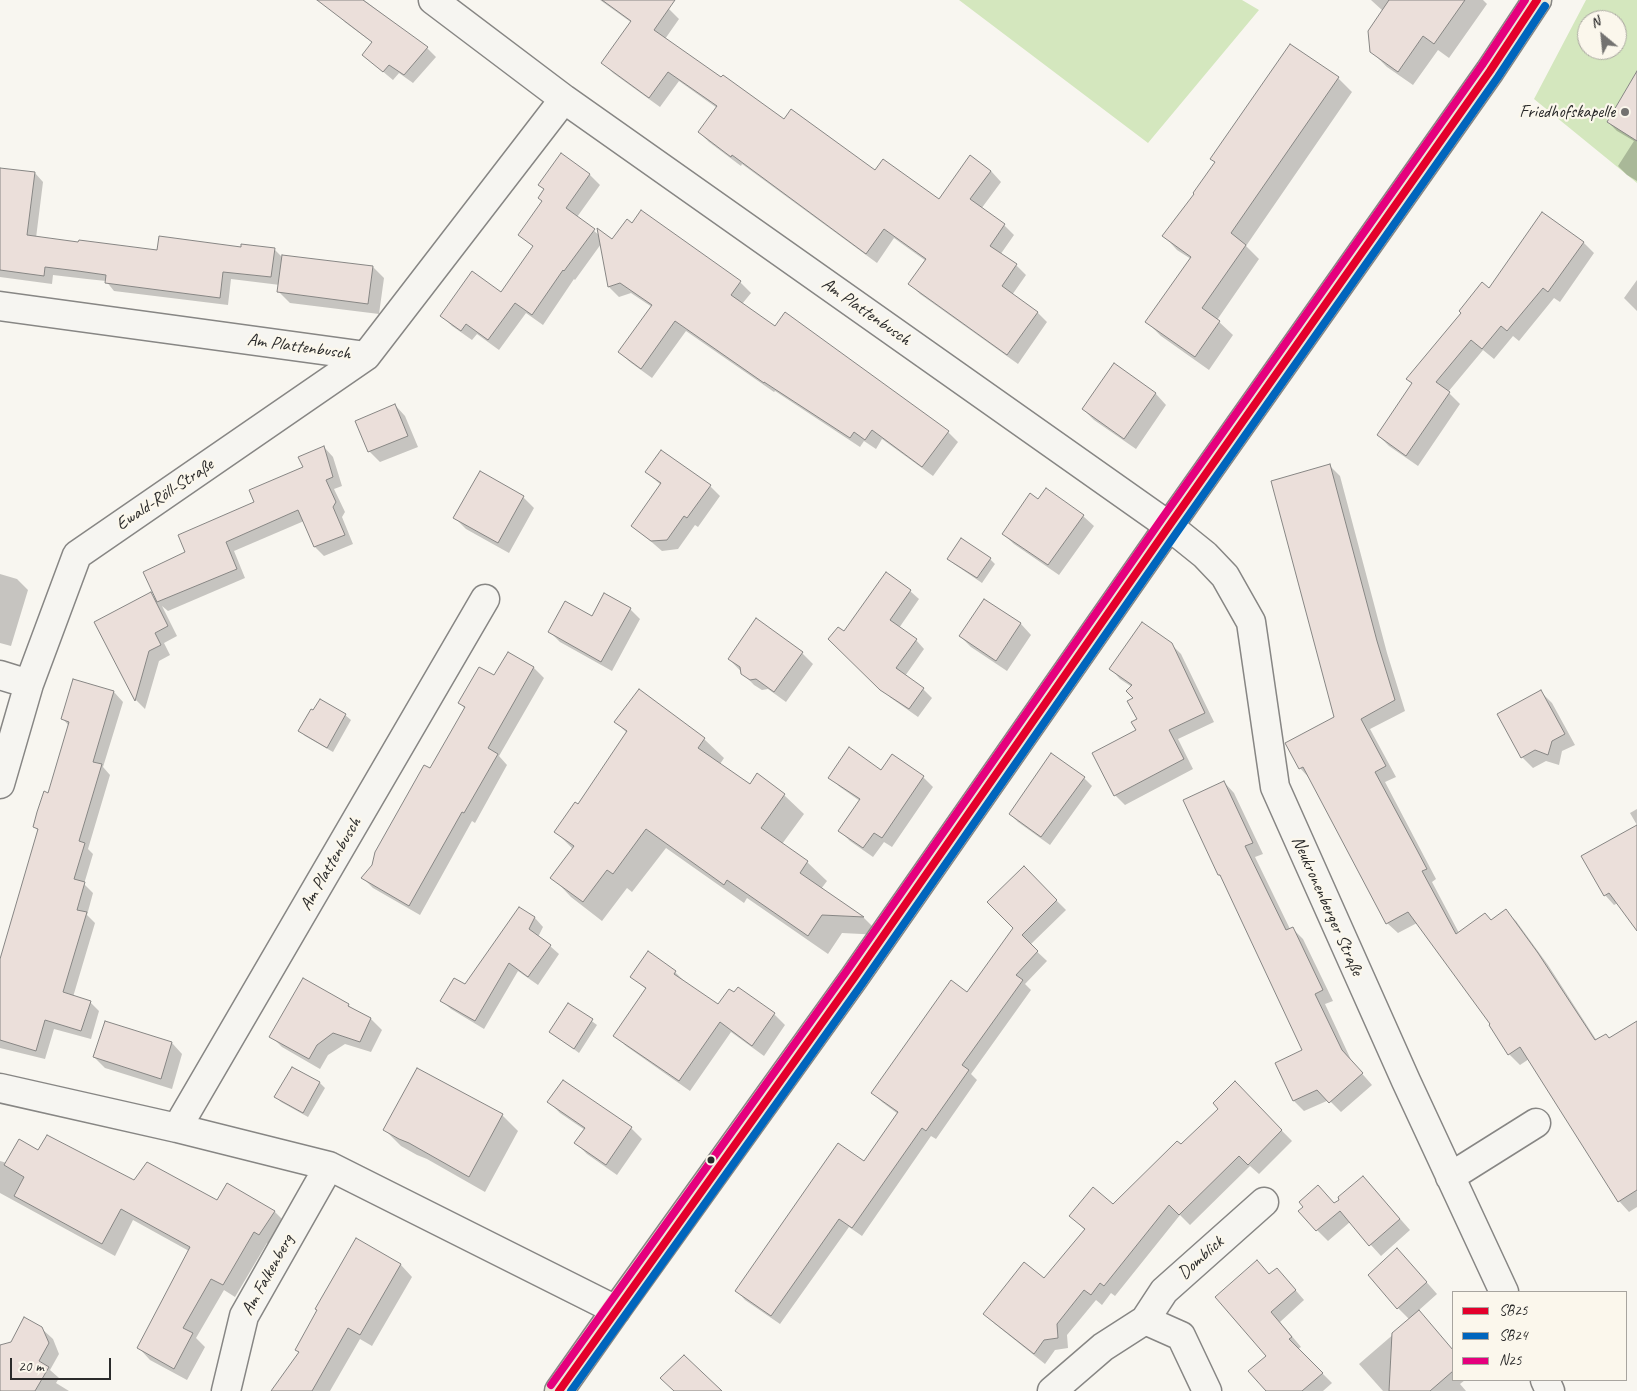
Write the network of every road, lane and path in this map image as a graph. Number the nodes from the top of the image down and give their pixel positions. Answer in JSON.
{"nodes":[{"id":1,"x":433,"y":0,"type":"edge"},
{"id":2,"x":1537,"y":0,"type":"edge"},
{"id":3,"x":564,"y":99,"type":"junction"},
{"id":4,"x":0,"y":306,"type":"edge"},
{"id":5,"x":366,"y":356,"type":"junction"},
{"id":6,"x":1169,"y":526,"type":"junction"},
{"id":7,"x":485,"y":599,"type":"dead end"},
{"id":8,"x":0,"y":675,"type":"edge"},
{"id":9,"x":29,"y":684,"type":"junction"},
{"id":10,"x":0,"y":784,"type":"edge"},
{"id":11,"x":0,"y":1088,"type":"edge"},
{"id":12,"x":1536,"y":1122,"type":"dead end"},
{"id":13,"x":177,"y":1128,"type":"junction"},
{"id":14,"x":329,"y":1166,"type":"junction"},
{"id":15,"x":1450,"y":1177,"type":"junction"},
{"id":16,"x":1264,"y":1202,"type":"dead end"},
{"id":17,"x":1504,"y":1291,"type":"edge"},
{"id":18,"x":616,"y":1310,"type":"junction"},
{"id":19,"x":1145,"y":1320,"type":"junction"},
{"id":20,"x":226,"y":1391,"type":"edge"},
{"id":21,"x":559,"y":1391,"type":"edge"},
{"id":22,"x":1052,"y":1391,"type":"edge"},
{"id":23,"x":1207,"y":1391,"type":"edge"}],
"edges":[{"from":1,"to":3,"type":"street","name":"Am Plattenbusch"},
{"from":2,"to":6,"type":"main road"},
{"from":3,"to":5,"type":"street","name":"Am Plattenbusch"},
{"from":3,"to":6,"type":"street","name":"Am Plattenbusch"},
{"from":4,"to":5,"type":"street","name":"Am Plattenbusch"},
{"from":5,"to":9,"type":"street","name":"Ewald-Röll-Straße"},
{"from":6,"to":15,"type":"street","name":"Neukronenberger Straße"},
{"from":6,"to":18,"type":"main road"},
{"from":7,"to":13,"type":"street","name":"Am Plattenbusch"},
{"from":8,"to":9,"type":"street"},
{"from":9,"to":10,"type":"street","name":"Ewald-Röll-Straße"},
{"from":11,"to":13,"type":"street"},
{"from":12,"to":15,"type":"street"},
{"from":13,"to":14,"type":"street"},
{"from":14,"to":18,"type":"street"},
{"from":14,"to":20,"type":"street","name":"Am Falkenberg"},
{"from":15,"to":17,"type":"street","name":"Neukronenberger Straße"},
{"from":16,"to":19,"type":"street","name":"Domblick"},
{"from":18,"to":21,"type":"main road"},
{"from":19,"to":22,"type":"street","name":"Domblick"},
{"from":19,"to":23,"type":"street"}]}
